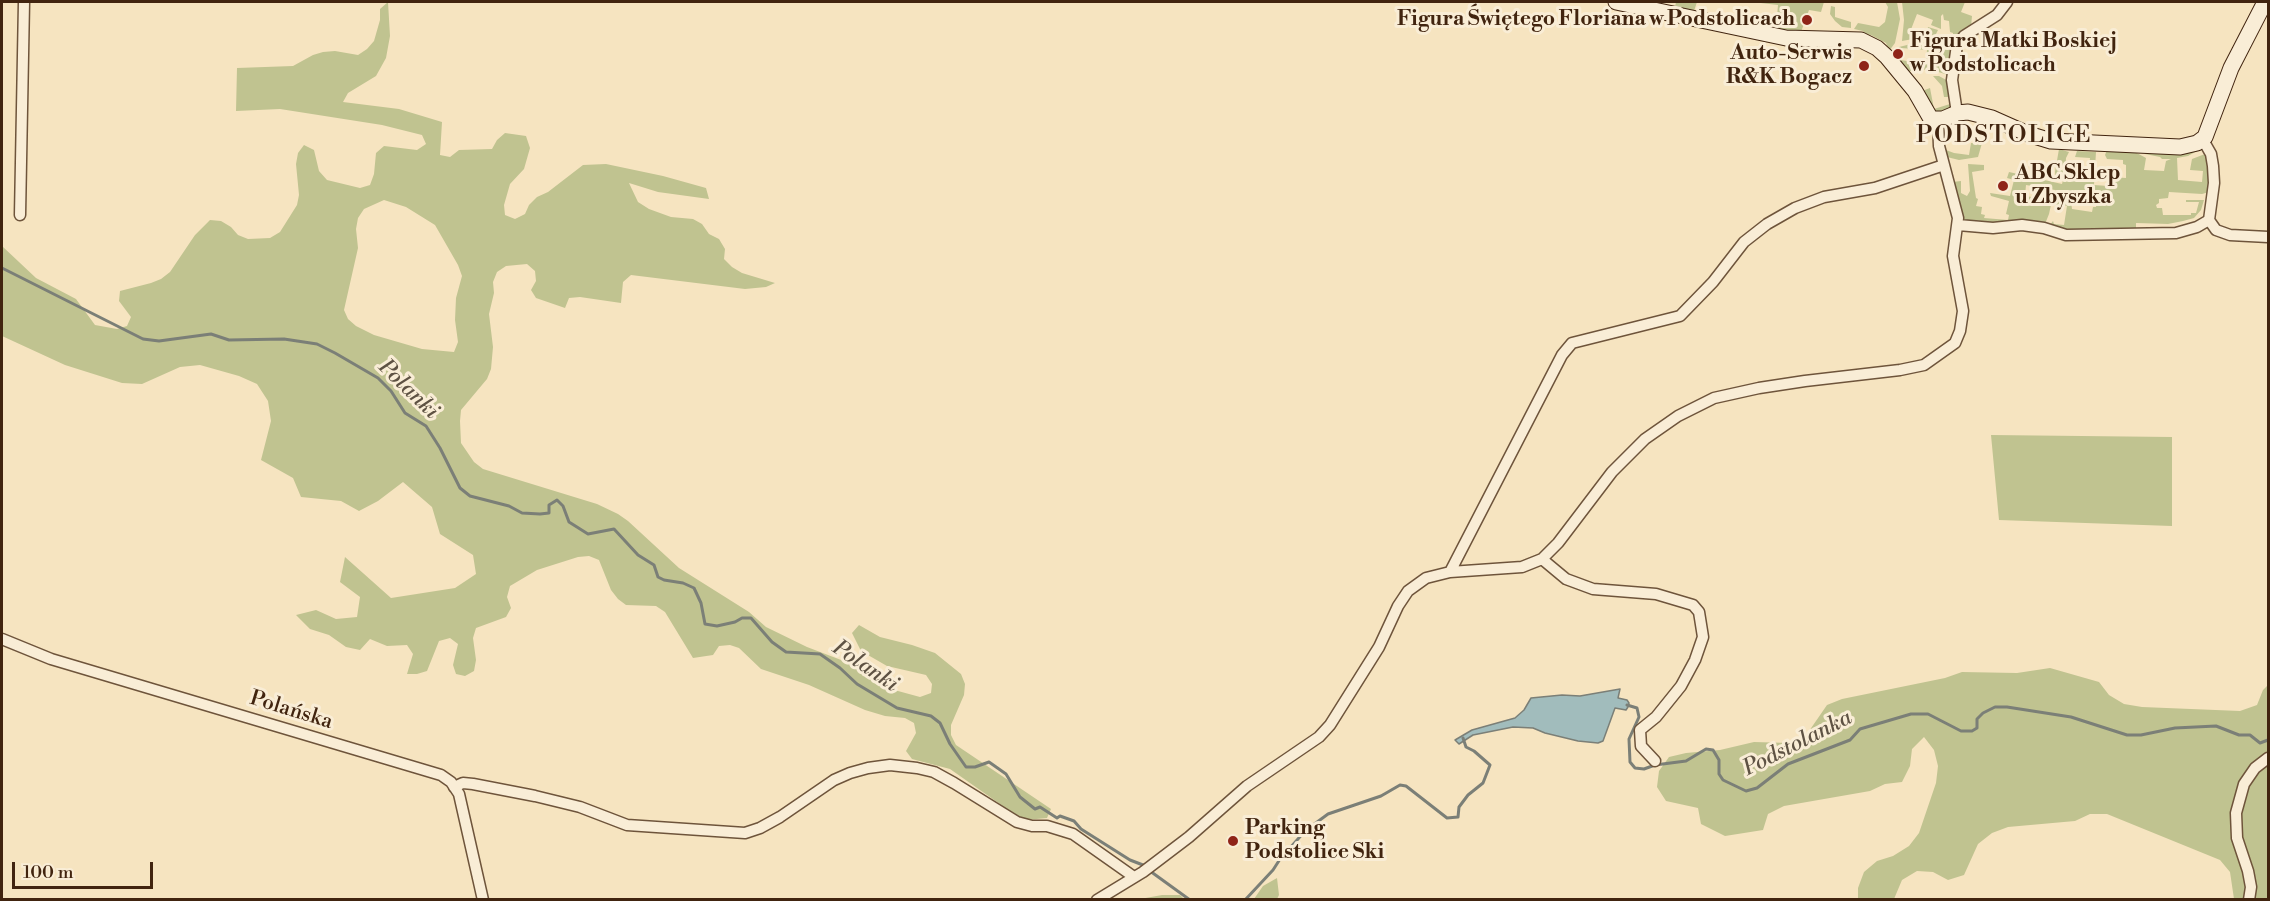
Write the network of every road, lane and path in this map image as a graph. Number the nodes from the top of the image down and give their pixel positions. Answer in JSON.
{"nodes":[{"id":1,"x":24,"y":2,"type":"edge"},
{"id":2,"x":1616,"y":2,"type":"edge"},
{"id":3,"x":2007,"y":2,"type":"edge"},
{"id":4,"x":2265,"y":2,"type":"edge"},
{"id":5,"x":1957,"y":113,"type":"junction"},
{"id":6,"x":1938,"y":120,"type":"junction"},
{"id":7,"x":2203,"y":140,"type":"junction"},
{"id":8,"x":1944,"y":165,"type":"junction"},
{"id":9,"x":20,"y":215,"type":"dead end"},
{"id":10,"x":2209,"y":220,"type":"junction"},
{"id":11,"x":1958,"y":225,"type":"junction"},
{"id":12,"x":2268,"y":237,"type":"edge"},
{"id":13,"x":1542,"y":559,"type":"junction"},
{"id":14,"x":1450,"y":572,"type":"junction"},
{"id":15,"x":2,"y":639,"type":"edge"},
{"id":16,"x":2268,"y":758,"type":"edge"},
{"id":17,"x":1655,"y":761,"type":"dead end"},
{"id":18,"x":454,"y":787,"type":"junction"},
{"id":19,"x":1134,"y":877,"type":"junction"},
{"id":20,"x":483,"y":900,"type":"edge"},
{"id":21,"x":1097,"y":900,"type":"edge"},
{"id":22,"x":2249,"y":900,"type":"edge"}],
"edges":[{"from":1,"to":9,"type":"street"},
{"from":2,"to":6,"type":"street"},
{"from":3,"to":5,"type":"street"},
{"from":4,"to":7,"type":"street"},
{"from":5,"to":6,"type":"street"},
{"from":5,"to":7,"type":"street"},
{"from":6,"to":8,"type":"street"},
{"from":7,"to":10,"type":"street"},
{"from":8,"to":11,"type":"street"},
{"from":8,"to":14,"type":"street"},
{"from":10,"to":11,"type":"street"},
{"from":10,"to":12,"type":"street"},
{"from":11,"to":13,"type":"street"},
{"from":13,"to":14,"type":"street"},
{"from":13,"to":17,"type":"street"},
{"from":14,"to":19,"type":"street"},
{"from":15,"to":18,"type":"street","name":"Polańska"},
{"from":16,"to":22,"type":"street"},
{"from":18,"to":19,"type":"street"},
{"from":18,"to":20,"type":"street"},
{"from":19,"to":21,"type":"street"}]}
